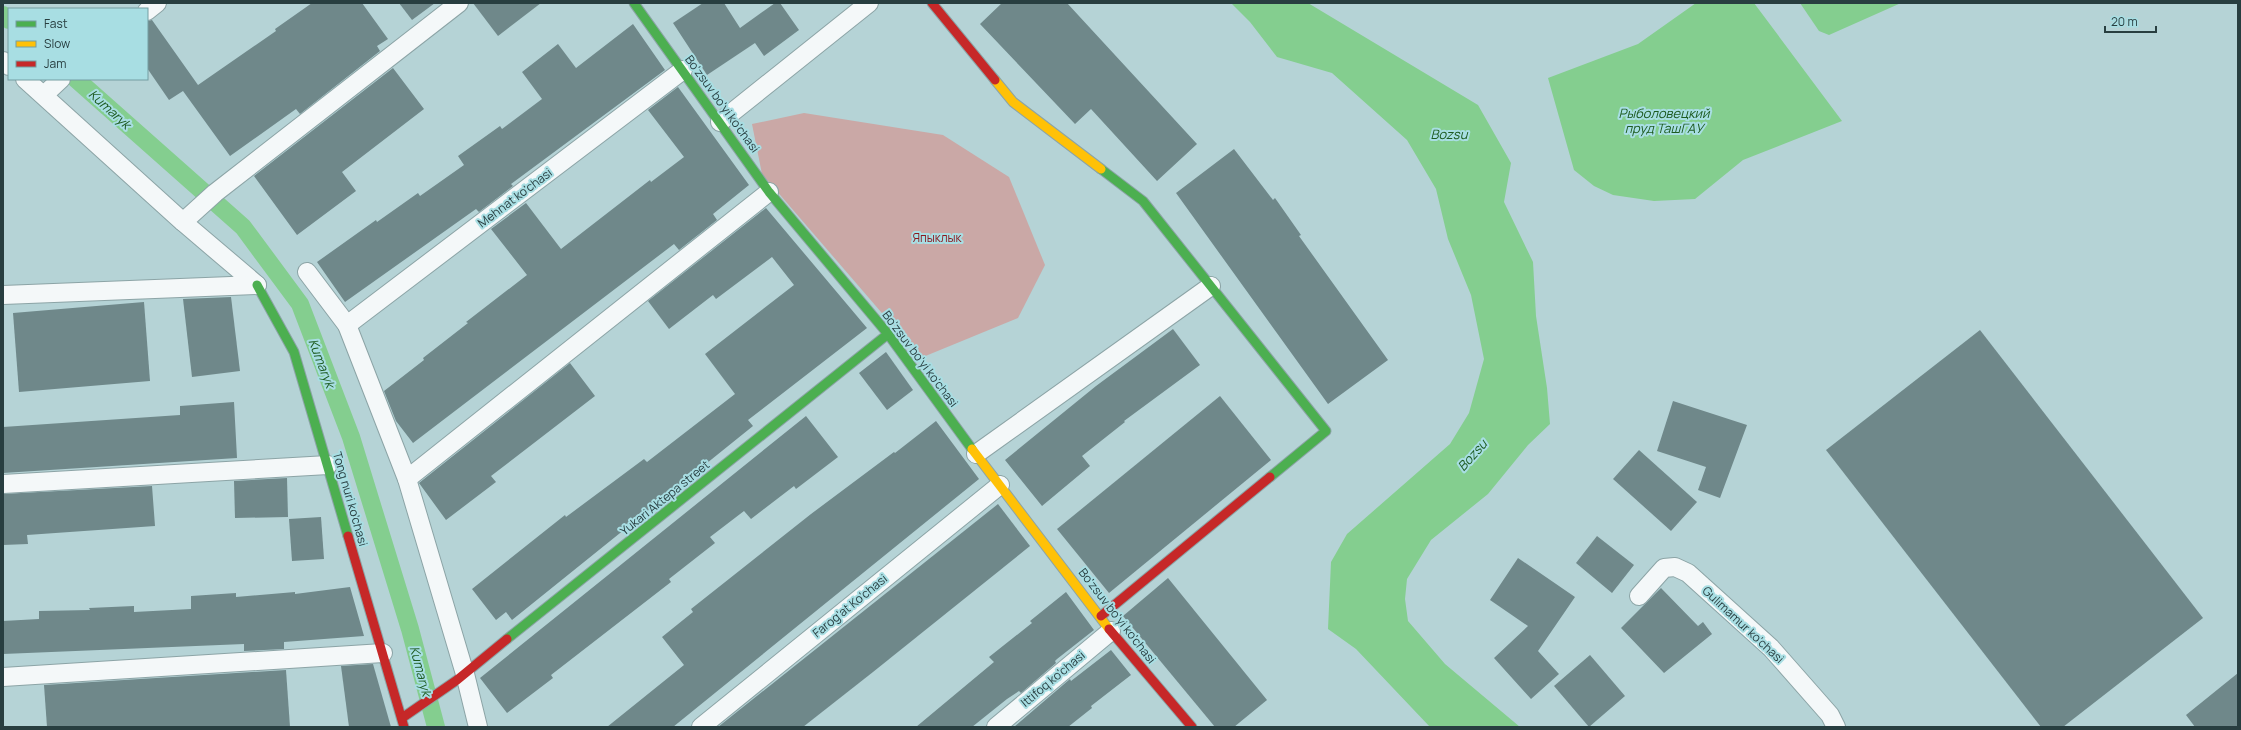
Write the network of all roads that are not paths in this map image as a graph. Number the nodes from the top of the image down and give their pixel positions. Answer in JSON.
{"nodes":[{"id":1,"x":157,"y":3,"type":"edge"},
{"id":2,"x":459,"y":3,"type":"edge"},
{"id":3,"x":634,"y":3,"type":"edge"},
{"id":4,"x":869,"y":3,"type":"edge"},
{"id":5,"x":932,"y":3,"type":"edge"},
{"id":6,"x":148,"y":10,"type":"edge"},
{"id":7,"x":683,"y":70,"type":"junction"},
{"id":8,"x":28,"y":80,"type":"edge"},
{"id":9,"x":52,"y":87,"type":"edge"},
{"id":10,"x":720,"y":122,"type":"junction"},
{"id":11,"x":769,"y":192,"type":"junction"},
{"id":12,"x":188,"y":217,"type":"junction"},
{"id":13,"x":307,"y":272,"type":"dead end"},
{"id":14,"x":257,"y":285,"type":"junction"},
{"id":15,"x":1211,"y":286,"type":"junction"},
{"id":16,"x":3,"y":295,"type":"edge"},
{"id":17,"x":347,"y":325,"type":"junction"},
{"id":18,"x":888,"y":334,"type":"junction"},
{"id":19,"x":976,"y":454,"type":"junction"},
{"id":20,"x":328,"y":465,"type":"junction"},
{"id":21,"x":407,"y":479,"type":"junction"},
{"id":22,"x":3,"y":484,"type":"edge"},
{"id":23,"x":1000,"y":485,"type":"junction"},
{"id":24,"x":1639,"y":596,"type":"dead end"},
{"id":25,"x":1101,"y":616,"type":"junction"},
{"id":26,"x":1111,"y":631,"type":"junction"},
{"id":27,"x":383,"y":653,"type":"junction"},
{"id":28,"x":3,"y":676,"type":"edge"},
{"id":29,"x":461,"y":677,"type":"junction"},
{"id":30,"x":402,"y":718,"type":"junction"},
{"id":31,"x":404,"y":727,"type":"edge"},
{"id":32,"x":478,"y":727,"type":"edge"},
{"id":33,"x":701,"y":727,"type":"edge"},
{"id":34,"x":996,"y":727,"type":"edge"},
{"id":35,"x":1192,"y":727,"type":"edge"},
{"id":36,"x":1836,"y":727,"type":"edge"}],
"edges":[{"from":1,"to":6,"type":"street"},
{"from":2,"to":12,"type":"street"},
{"from":3,"to":7,"type":"street","name":"Bo'zsuv bo'yi ko'chasi"},
{"from":4,"to":10,"type":"street"},
{"from":5,"to":15,"type":"street"},
{"from":7,"to":10,"type":"street","name":"Bo'zsuv bo'yi ko'chasi"},
{"from":7,"to":17,"type":"street","name":"Mehnat ko'chasi"},
{"from":8,"to":9,"type":"street"},
{"from":9,"to":12,"type":"street"},
{"from":10,"to":11,"type":"street","name":"Bo'zsuv bo'yi ko'chasi"},
{"from":11,"to":18,"type":"street","name":"Bo'zsuv bo'yi ko'chasi"},
{"from":11,"to":21,"type":"street"},
{"from":12,"to":14,"type":"street"},
{"from":13,"to":17,"type":"street"},
{"from":14,"to":16,"type":"street"},
{"from":14,"to":20,"type":"street","name":"Tong nuri ko'chasi"},
{"from":15,"to":19,"type":"street"},
{"from":15,"to":25,"type":"street"},
{"from":17,"to":21,"type":"street"},
{"from":18,"to":19,"type":"street","name":"Bo'zsuv bo'yi ko'chasi"},
{"from":18,"to":29,"type":"street","name":"Yukari Aktepa street"},
{"from":19,"to":23,"type":"street","name":"Bo'zsuv bo'yi ko'chasi"},
{"from":20,"to":22,"type":"street"},
{"from":20,"to":27,"type":"street","name":"Tong nuri ko'chasi"},
{"from":21,"to":29,"type":"street"},
{"from":23,"to":25,"type":"street","name":"Bo'zsuv bo'yi ko'chasi"},
{"from":23,"to":33,"type":"street","name":"Farog'at Ko'chasi"},
{"from":24,"to":36,"type":"street","name":"Gulimamur ko'chasi"},
{"from":25,"to":26,"type":"street","name":"Bo'zsuv bo'yi ko'chasi"},
{"from":26,"to":34,"type":"street","name":"Ittifoq ko'chasi"},
{"from":26,"to":35,"type":"street","name":"Bo'zsuv bo'yi ko'chasi"},
{"from":27,"to":28,"type":"street"},
{"from":27,"to":30,"type":"street","name":"Tong nuri ko'chasi"},
{"from":29,"to":30,"type":"street","name":"Yukari Aktepa street"},
{"from":29,"to":32,"type":"street"},
{"from":30,"to":31,"type":"street","name":"Tong nuri ko'chasi"}]}
